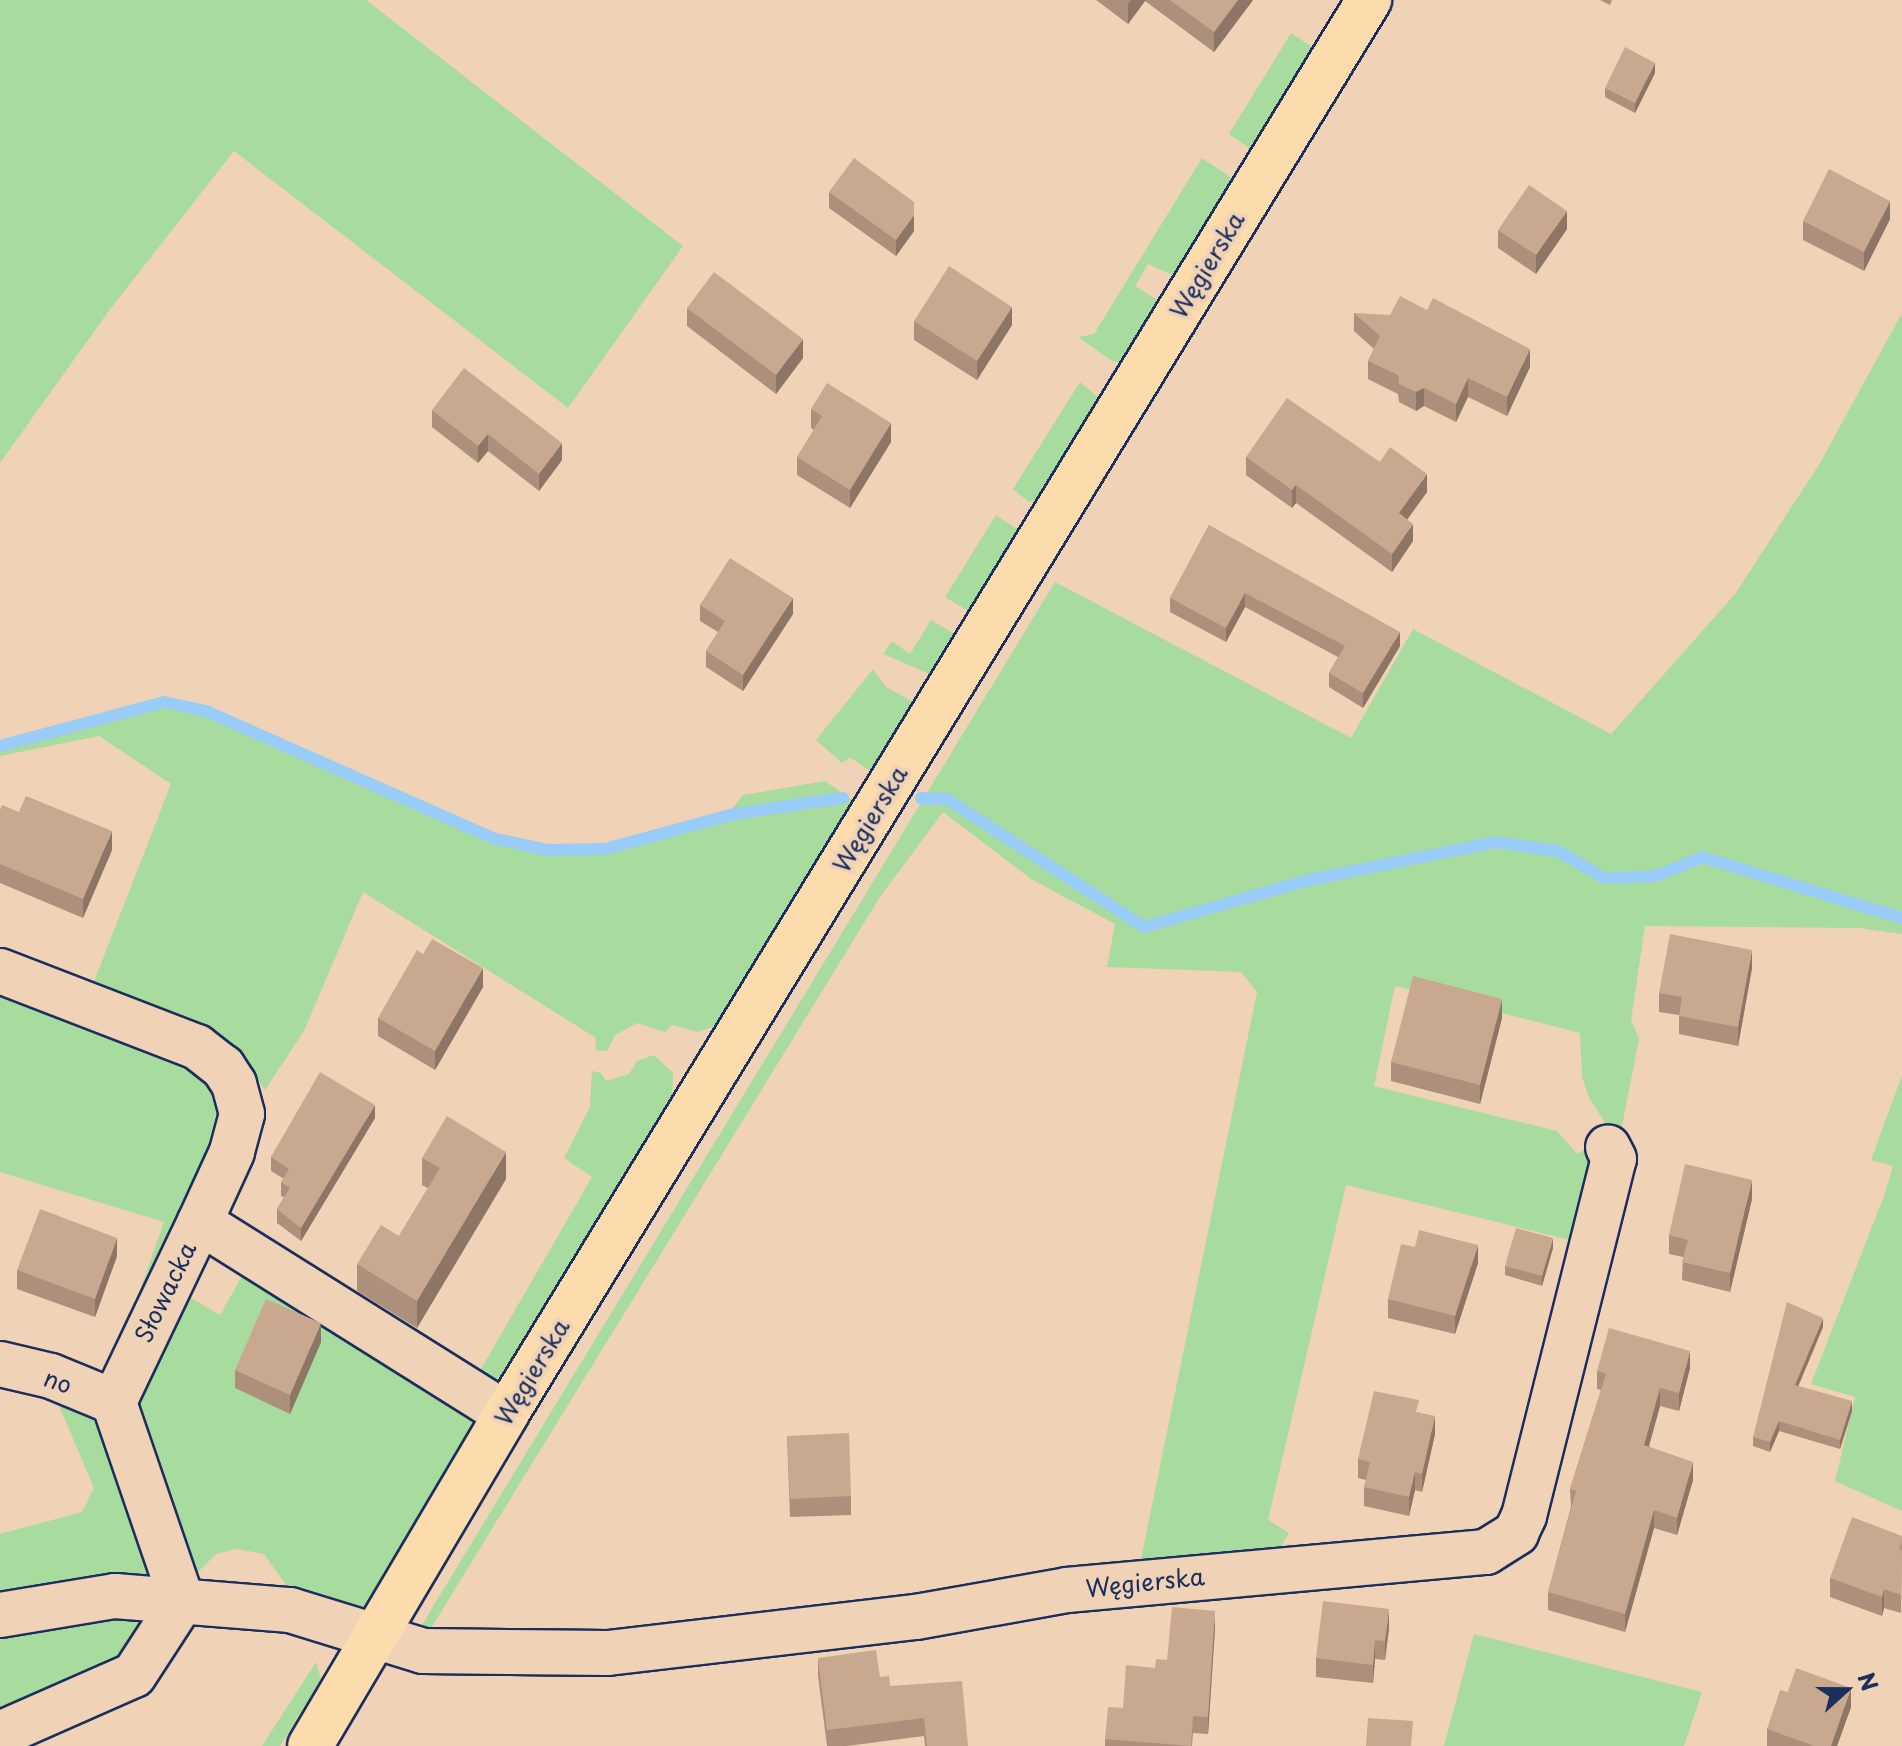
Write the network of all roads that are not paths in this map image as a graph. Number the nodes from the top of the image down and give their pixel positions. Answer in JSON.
{"nodes":[{"id":1,"x":1369,"y":0,"type":"edge"},
{"id":2,"x":0,"y":971,"type":"edge"},
{"id":3,"x":1608,"y":1147,"type":"dead end"},
{"id":4,"x":200,"y":1222,"type":"junction"},
{"id":5,"x":0,"y":1364,"type":"edge"},
{"id":6,"x":114,"y":1402,"type":"junction"},
{"id":7,"x":506,"y":1414,"type":"junction"},
{"id":8,"x":182,"y":1601,"type":"junction"},
{"id":9,"x":0,"y":1615,"type":"edge"},
{"id":10,"x":372,"y":1638,"type":"junction"},
{"id":11,"x":0,"y":1734,"type":"edge"},
{"id":12,"x":310,"y":1746,"type":"edge"}],
"edges":[{"from":1,"to":7,"type":"main road","name":"Węgierska"},
{"from":2,"to":4,"type":"street"},
{"from":3,"to":10,"type":"street","name":"Węgierska"},
{"from":4,"to":6,"type":"street","name":"Słowacka"},
{"from":4,"to":7,"type":"street","name":"Słowacka"},
{"from":5,"to":6,"type":"street","name":"no"},
{"from":6,"to":8,"type":"street"},
{"from":7,"to":10,"type":"main road","name":"Węgierska"},
{"from":8,"to":9,"type":"street"},
{"from":8,"to":10,"type":"street"},
{"from":8,"to":11,"type":"street"},
{"from":10,"to":12,"type":"main road","name":"Węgierska"}]}
